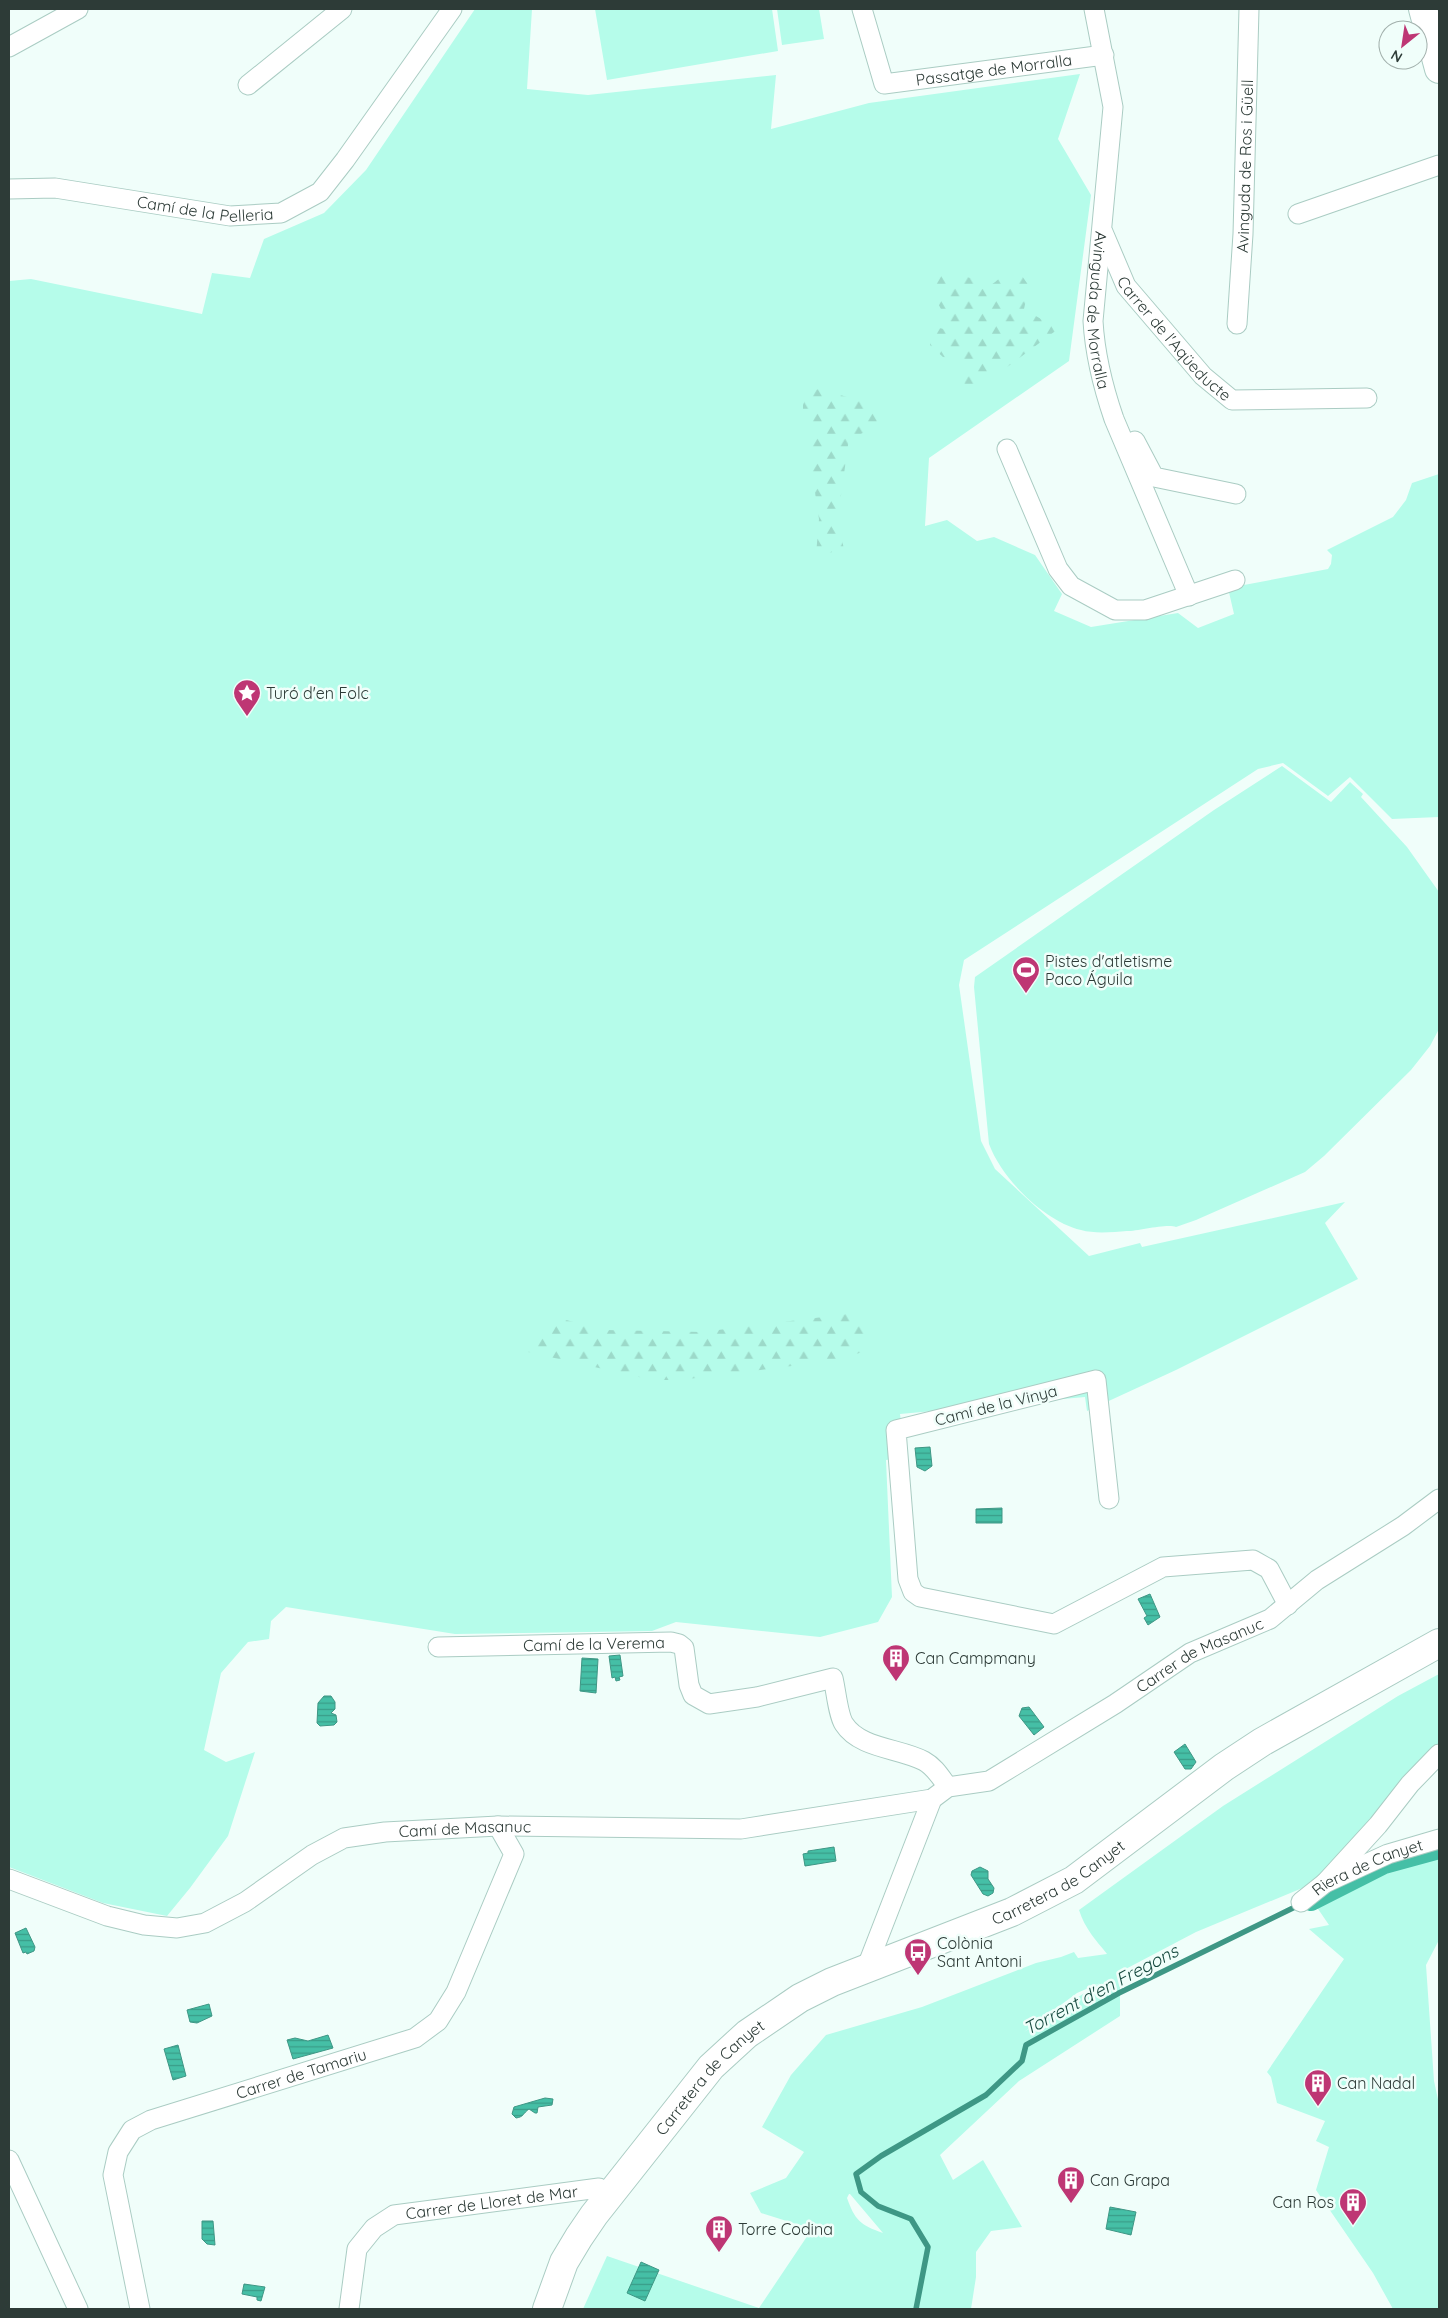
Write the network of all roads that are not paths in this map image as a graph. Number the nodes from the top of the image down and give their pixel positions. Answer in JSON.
{"nodes":[{"id":1,"x":78,"y":9,"type":"edge"},
{"id":2,"x":342,"y":9,"type":"edge"},
{"id":3,"x":452,"y":9,"type":"edge"},
{"id":4,"x":862,"y":9,"type":"edge"},
{"id":5,"x":1094,"y":9,"type":"edge"},
{"id":6,"x":1249,"y":9,"type":"edge"},
{"id":7,"x":1423,"y":9,"type":"edge"},
{"id":8,"x":9,"y":47,"type":"edge"},
{"id":9,"x":1104,"y":55,"type":"junction"},
{"id":10,"x":1439,"y":69,"type":"edge"},
{"id":11,"x":248,"y":85,"type":"dead end"},
{"id":12,"x":1439,"y":165,"type":"edge"},
{"id":13,"x":9,"y":189,"type":"edge"},
{"id":14,"x":1297,"y":216,"type":"dead end"},
{"id":15,"x":1103,"y":231,"type":"junction"},
{"id":16,"x":1237,"y":324,"type":"dead end"},
{"id":17,"x":1367,"y":398,"type":"dead end"},
{"id":18,"x":1114,"y":419,"type":"junction"},
{"id":19,"x":1007,"y":448,"type":"dead end"},
{"id":20,"x":1236,"y":494,"type":"dead end"},
{"id":21,"x":1235,"y":580,"type":"dead end"},
{"id":22,"x":1189,"y":596,"type":"junction"},
{"id":23,"x":1108,"y":1499,"type":"dead end"},
{"id":24,"x":1439,"y":1499,"type":"edge"},
{"id":25,"x":1288,"y":1605,"type":"junction"},
{"id":26,"x":1439,"y":1643,"type":"edge"},
{"id":27,"x":438,"y":1647,"type":"dead end"},
{"id":28,"x":1439,"y":1659,"type":"edge"},
{"id":29,"x":1439,"y":1754,"type":"edge"},
{"id":30,"x":948,"y":1787,"type":"junction"},
{"id":31,"x":932,"y":1799,"type":"junction"},
{"id":32,"x":498,"y":1826,"type":"junction"},
{"id":33,"x":1439,"y":1839,"type":"edge"},
{"id":34,"x":9,"y":1879,"type":"edge"},
{"id":35,"x":1325,"y":1883,"type":"junction"},
{"id":36,"x":1302,"y":1902,"type":"dead end"},
{"id":37,"x":866,"y":1969,"type":"junction"},
{"id":38,"x":794,"y":2017,"type":"junction"},
{"id":39,"x":665,"y":2145,"type":"junction"},
{"id":40,"x":9,"y":2160,"type":"edge"},
{"id":41,"x":609,"y":2196,"type":"junction"},
{"id":42,"x":78,"y":2309,"type":"edge"},
{"id":43,"x":140,"y":2309,"type":"edge"},
{"id":44,"x":349,"y":2309,"type":"edge"},
{"id":45,"x":547,"y":2309,"type":"edge"},
{"id":46,"x":558,"y":2309,"type":"edge"},
{"id":47,"x":562,"y":2309,"type":"edge"}],
"edges":[{"from":1,"to":8,"type":"street"},
{"from":2,"to":11,"type":"street"},
{"from":3,"to":13,"type":"street","name":"Camí de la Pelleria"},
{"from":4,"to":9,"type":"street","name":"Passatge de Morralla"},
{"from":5,"to":9,"type":"street","name":"Avinguda de Morralla"},
{"from":6,"to":16,"type":"street","name":"Avinguda de Ros i Güell"},
{"from":7,"to":10,"type":"street"},
{"from":9,"to":15,"type":"street","name":"Avinguda de Morralla"},
{"from":12,"to":14,"type":"street"},
{"from":15,"to":17,"type":"street","name":"Carrer de l'Aqüeducte"},
{"from":15,"to":18,"type":"street","name":"Avinguda de Morralla"},
{"from":18,"to":20,"type":"street"},
{"from":18,"to":22,"type":"street","name":"Avinguda de Morralla"},
{"from":19,"to":22,"type":"street"},
{"from":21,"to":22,"type":"street"},
{"from":23,"to":25,"type":"street","name":"Camí de la Vinya"},
{"from":24,"to":25,"type":"street","name":"Carrer de Masanuc"},
{"from":25,"to":30,"type":"street","name":"Carrer de Masanuc"},
{"from":26,"to":37,"type":"street","name":"Carretera de Canyet"},
{"from":27,"to":30,"type":"street","name":"Camí de la Verema"},
{"from":28,"to":38,"type":"street","name":"Carretera de Canyet"},
{"from":29,"to":35,"type":"street"},
{"from":30,"to":31,"type":"street","name":"Camí de Masanuc"},
{"from":31,"to":32,"type":"street","name":"Camí de Masanuc"},
{"from":31,"to":37,"type":"street"},
{"from":32,"to":34,"type":"street","name":"Camí de Masanuc"},
{"from":32,"to":43,"type":"street","name":"Carrer de Tamariu"},
{"from":33,"to":35,"type":"street","name":"Riera de Canyet"},
{"from":35,"to":36,"type":"street","name":"Riera de Canyet"},
{"from":37,"to":38,"type":"street"},
{"from":37,"to":41,"type":"street","name":"Carretera de Canyet"},
{"from":38,"to":39,"type":"street","name":"Carretera de Canyet"},
{"from":39,"to":41,"type":"street"},
{"from":39,"to":47,"type":"street","name":"Carretera de Canyet"},
{"from":40,"to":42,"type":"street"},
{"from":41,"to":44,"type":"street","name":"Carrer de Lloret de Mar"},
{"from":41,"to":45,"type":"street","name":"Carretera de Canyet"},
{"from":41,"to":46,"type":"street"}]}
